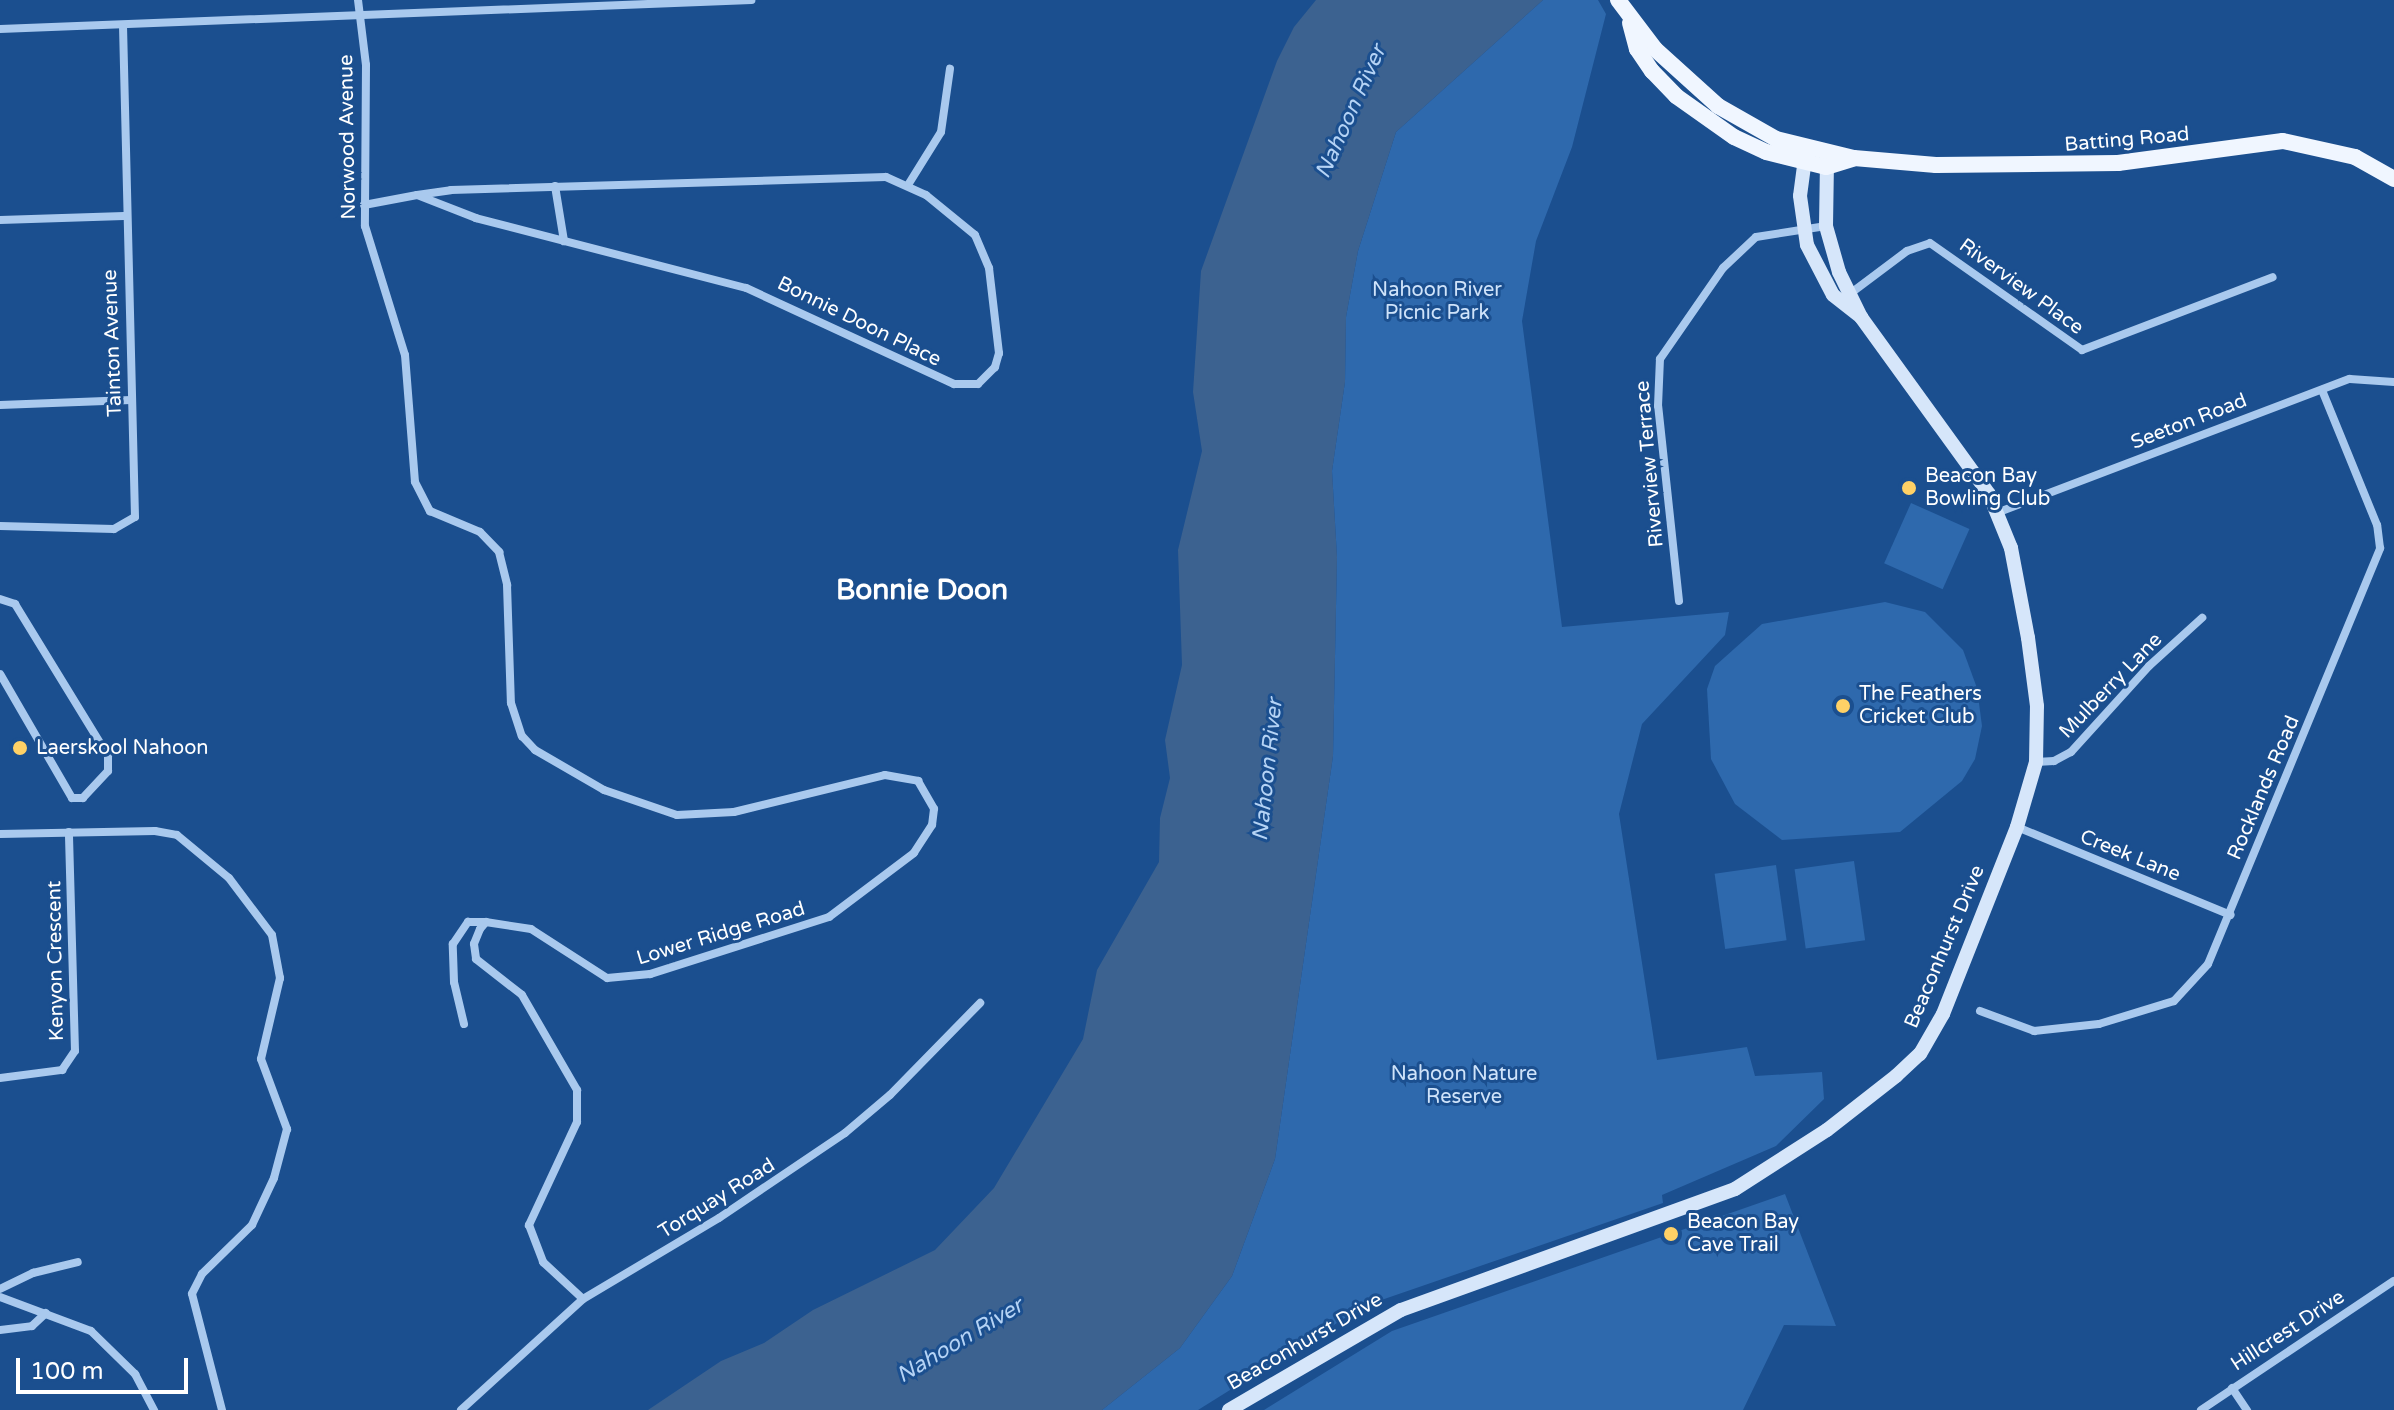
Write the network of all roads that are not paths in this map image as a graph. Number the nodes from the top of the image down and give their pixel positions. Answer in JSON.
{"nodes":[{"id":1,"x":358,"y":0,"type":"edge"},
{"id":2,"x":751,"y":0,"type":"edge"},
{"id":3,"x":1618,"y":0,"type":"edge"},
{"id":4,"x":359,"y":19,"type":"junction"},
{"id":5,"x":123,"y":28,"type":"junction"},
{"id":6,"x":0,"y":29,"type":"edge"},
{"id":7,"x":950,"y":69,"type":"dead end"},
{"id":8,"x":1805,"y":155,"type":"junction"},
{"id":9,"x":1827,"y":158,"type":"junction"},
{"id":10,"x":2394,"y":179,"type":"edge"},
{"id":11,"x":908,"y":185,"type":"junction"},
{"id":12,"x":555,"y":186,"type":"junction"},
{"id":13,"x":417,"y":195,"type":"junction"},
{"id":14,"x":364,"y":205,"type":"junction"},
{"id":15,"x":124,"y":216,"type":"junction"},
{"id":16,"x":0,"y":220,"type":"edge"},
{"id":17,"x":1826,"y":226,"type":"junction"},
{"id":18,"x":1802,"y":230,"type":"junction"},
{"id":19,"x":564,"y":241,"type":"junction"},
{"id":20,"x":2273,"y":277,"type":"dead end"},
{"id":21,"x":1851,"y":293,"type":"junction"},
{"id":22,"x":1861,"y":317,"type":"junction"},
{"id":23,"x":2394,"y":382,"type":"edge"},
{"id":24,"x":2322,"y":390,"type":"junction"},
{"id":25,"x":131,"y":400,"type":"junction"},
{"id":26,"x":0,"y":405,"type":"edge"},
{"id":27,"x":414,"y":459,"type":"joint"},
{"id":28,"x":1999,"y":512,"type":"junction"},
{"id":29,"x":0,"y":526,"type":"edge"},
{"id":30,"x":0,"y":599,"type":"edge"},
{"id":31,"x":1679,"y":601,"type":"dead end"},
{"id":32,"x":2202,"y":618,"type":"dead end"},
{"id":33,"x":0,"y":674,"type":"edge"},
{"id":34,"x":2036,"y":762,"type":"junction"},
{"id":35,"x":2017,"y":827,"type":"junction"},
{"id":36,"x":69,"y":832,"type":"junction"},
{"id":37,"x":0,"y":834,"type":"edge"},
{"id":38,"x":2231,"y":915,"type":"junction"},
{"id":39,"x":486,"y":922,"type":"junction"},
{"id":40,"x":980,"y":1003,"type":"dead end"},
{"id":41,"x":1980,"y":1011,"type":"dead end"},
{"id":42,"x":464,"y":1024,"type":"dead end"},
{"id":43,"x":0,"y":1078,"type":"edge"},
{"id":44,"x":78,"y":1262,"type":"dead end"},
{"id":45,"x":2394,"y":1281,"type":"edge"},
{"id":46,"x":0,"y":1289,"type":"edge"},
{"id":47,"x":0,"y":1297,"type":"edge"},
{"id":48,"x":583,"y":1299,"type":"junction"},
{"id":49,"x":46,"y":1313,"type":"junction"},
{"id":50,"x":0,"y":1330,"type":"edge"},
{"id":51,"x":2232,"y":1388,"type":"junction"},
{"id":52,"x":154,"y":1410,"type":"edge"},
{"id":53,"x":222,"y":1410,"type":"edge"},
{"id":54,"x":461,"y":1410,"type":"edge"},
{"id":55,"x":1229,"y":1410,"type":"edge"},
{"id":56,"x":2201,"y":1410,"type":"edge"},
{"id":57,"x":2247,"y":1410,"type":"edge"}],
"edges":[{"from":1,"to":4,"type":"street","name":"Norwood Avenue"},
{"from":2,"to":4,"type":"street"},
{"from":3,"to":8,"type":"main road"},
{"from":4,"to":5,"type":"street"},
{"from":4,"to":14,"type":"street","name":"Norwood Avenue"},
{"from":5,"to":6,"type":"street"},
{"from":5,"to":15,"type":"street","name":"Tainton Avenue"},
{"from":7,"to":11,"type":"street"},
{"from":8,"to":9,"type":"main road"},
{"from":8,"to":18,"type":"street","name":"Beaconhurst Drive"},
{"from":9,"to":10,"type":"main road","name":"Batting Road"},
{"from":9,"to":17,"type":"street","name":"Beaconhurst Drive"},
{"from":11,"to":12,"type":"street","name":"Bonnie Doon Place"},
{"from":11,"to":19,"type":"street","name":"Bonnie Doon Place"},
{"from":12,"to":13,"type":"street","name":"Bonnie Doon Place"},
{"from":12,"to":19,"type":"street"},
{"from":13,"to":14,"type":"street","name":"Bonnie Doon Place"},
{"from":13,"to":19,"type":"street","name":"Bonnie Doon Place"},
{"from":14,"to":27,"type":"street","name":"Norwood Avenue"},
{"from":15,"to":16,"type":"street"},
{"from":15,"to":25,"type":"street","name":"Tainton Avenue"},
{"from":17,"to":18,"type":"street","name":"Riverview Terrace"},
{"from":17,"to":21,"type":"street","name":"Beaconhurst Drive"},
{"from":18,"to":22,"type":"street","name":"Beaconhurst Drive"},
{"from":18,"to":31,"type":"street","name":"Riverview Terrace"},
{"from":20,"to":21,"type":"street","name":"Riverview Place"},
{"from":21,"to":22,"type":"street","name":"Beaconhurst Drive"},
{"from":22,"to":28,"type":"street","name":"Beaconhurst Drive"},
{"from":23,"to":24,"type":"street","name":"Seeton Road"},
{"from":24,"to":28,"type":"street","name":"Seeton Road"},
{"from":24,"to":38,"type":"street","name":"Rocklands Road"},
{"from":25,"to":26,"type":"street"},
{"from":25,"to":29,"type":"street","name":"Tainton Avenue"},
{"from":27,"to":39,"type":"street","name":"Lower Ridge Road"},
{"from":28,"to":34,"type":"street","name":"Beaconhurst Drive"},
{"from":30,"to":33,"type":"street"},
{"from":32,"to":34,"type":"street","name":"Mulberry Lane"},
{"from":34,"to":35,"type":"street","name":"Beaconhurst Drive"},
{"from":35,"to":38,"type":"street","name":"Creek Lane"},
{"from":35,"to":55,"type":"street","name":"Beaconhurst Drive"},
{"from":36,"to":37,"type":"street"},
{"from":36,"to":43,"type":"street","name":"Kenyon Crescent"},
{"from":36,"to":53,"type":"street"},
{"from":38,"to":41,"type":"street","name":"Rocklands Road"},
{"from":39,"to":42,"type":"street"},
{"from":39,"to":48,"type":"street"},
{"from":40,"to":48,"type":"street","name":"Torquay Road"},
{"from":44,"to":46,"type":"street"},
{"from":45,"to":51,"type":"street","name":"Hillcrest Drive"},
{"from":47,"to":49,"type":"street"},
{"from":48,"to":54,"type":"street","name":"Torquay Road"},
{"from":49,"to":50,"type":"street"},
{"from":49,"to":52,"type":"street"},
{"from":51,"to":56,"type":"street","name":"Hillcrest Drive"},
{"from":51,"to":57,"type":"street"}]}
